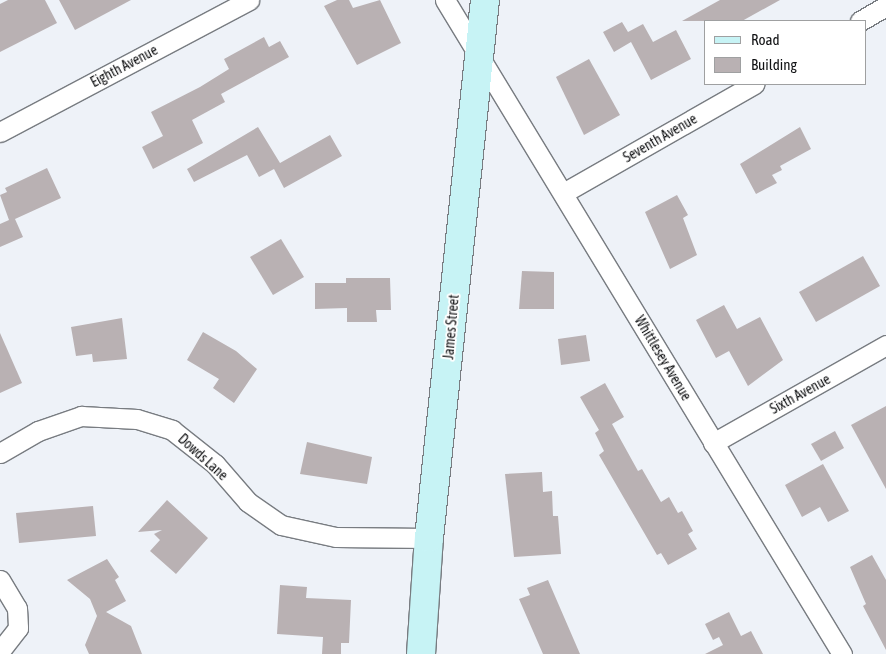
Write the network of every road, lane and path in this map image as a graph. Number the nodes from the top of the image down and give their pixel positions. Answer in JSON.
{"nodes":[{"id":1,"x":249,"y":0,"type":"edge"},
{"id":2,"x":444,"y":0,"type":"edge"},
{"id":3,"x":485,"y":0,"type":"edge"},
{"id":4,"x":886,"y":6,"type":"edge"},
{"id":5,"x":862,"y":20,"type":"edge"},
{"id":6,"x":482,"y":63,"type":"junction"},
{"id":7,"x":752,"y":85,"type":"edge"},
{"id":8,"x":0,"y":132,"type":"edge"},
{"id":9,"x":565,"y":192,"type":"junction"},
{"id":10,"x":886,"y":345,"type":"edge"},
{"id":11,"x":713,"y":443,"type":"junction"},
{"id":12,"x":0,"y":453,"type":"edge"},
{"id":13,"x":429,"y":538,"type":"junction"},
{"id":14,"x":0,"y":580,"type":"edge"},
{"id":15,"x":0,"y":651,"type":"edge"},
{"id":16,"x":421,"y":654,"type":"edge"},
{"id":17,"x":842,"y":654,"type":"edge"}],
"edges":[{"from":1,"to":8,"type":"street","name":"Eighth Avenue"},
{"from":2,"to":6,"type":"street","name":"Whittlesey Avenue"},
{"from":3,"to":6,"type":"main road","name":"James Street"},
{"from":4,"to":5,"type":"street"},
{"from":6,"to":9,"type":"street","name":"Whittlesey Avenue"},
{"from":6,"to":13,"type":"main road","name":"James Street"},
{"from":7,"to":9,"type":"street","name":"Seventh Avenue"},
{"from":9,"to":11,"type":"street","name":"Whittlesey Avenue"},
{"from":10,"to":11,"type":"street","name":"Sixth Avenue"},
{"from":11,"to":17,"type":"street","name":"Whittlesey Avenue"},
{"from":12,"to":13,"type":"street","name":"Dowds Lane"},
{"from":13,"to":16,"type":"main road","name":"James Street"},
{"from":14,"to":15,"type":"street"}]}
